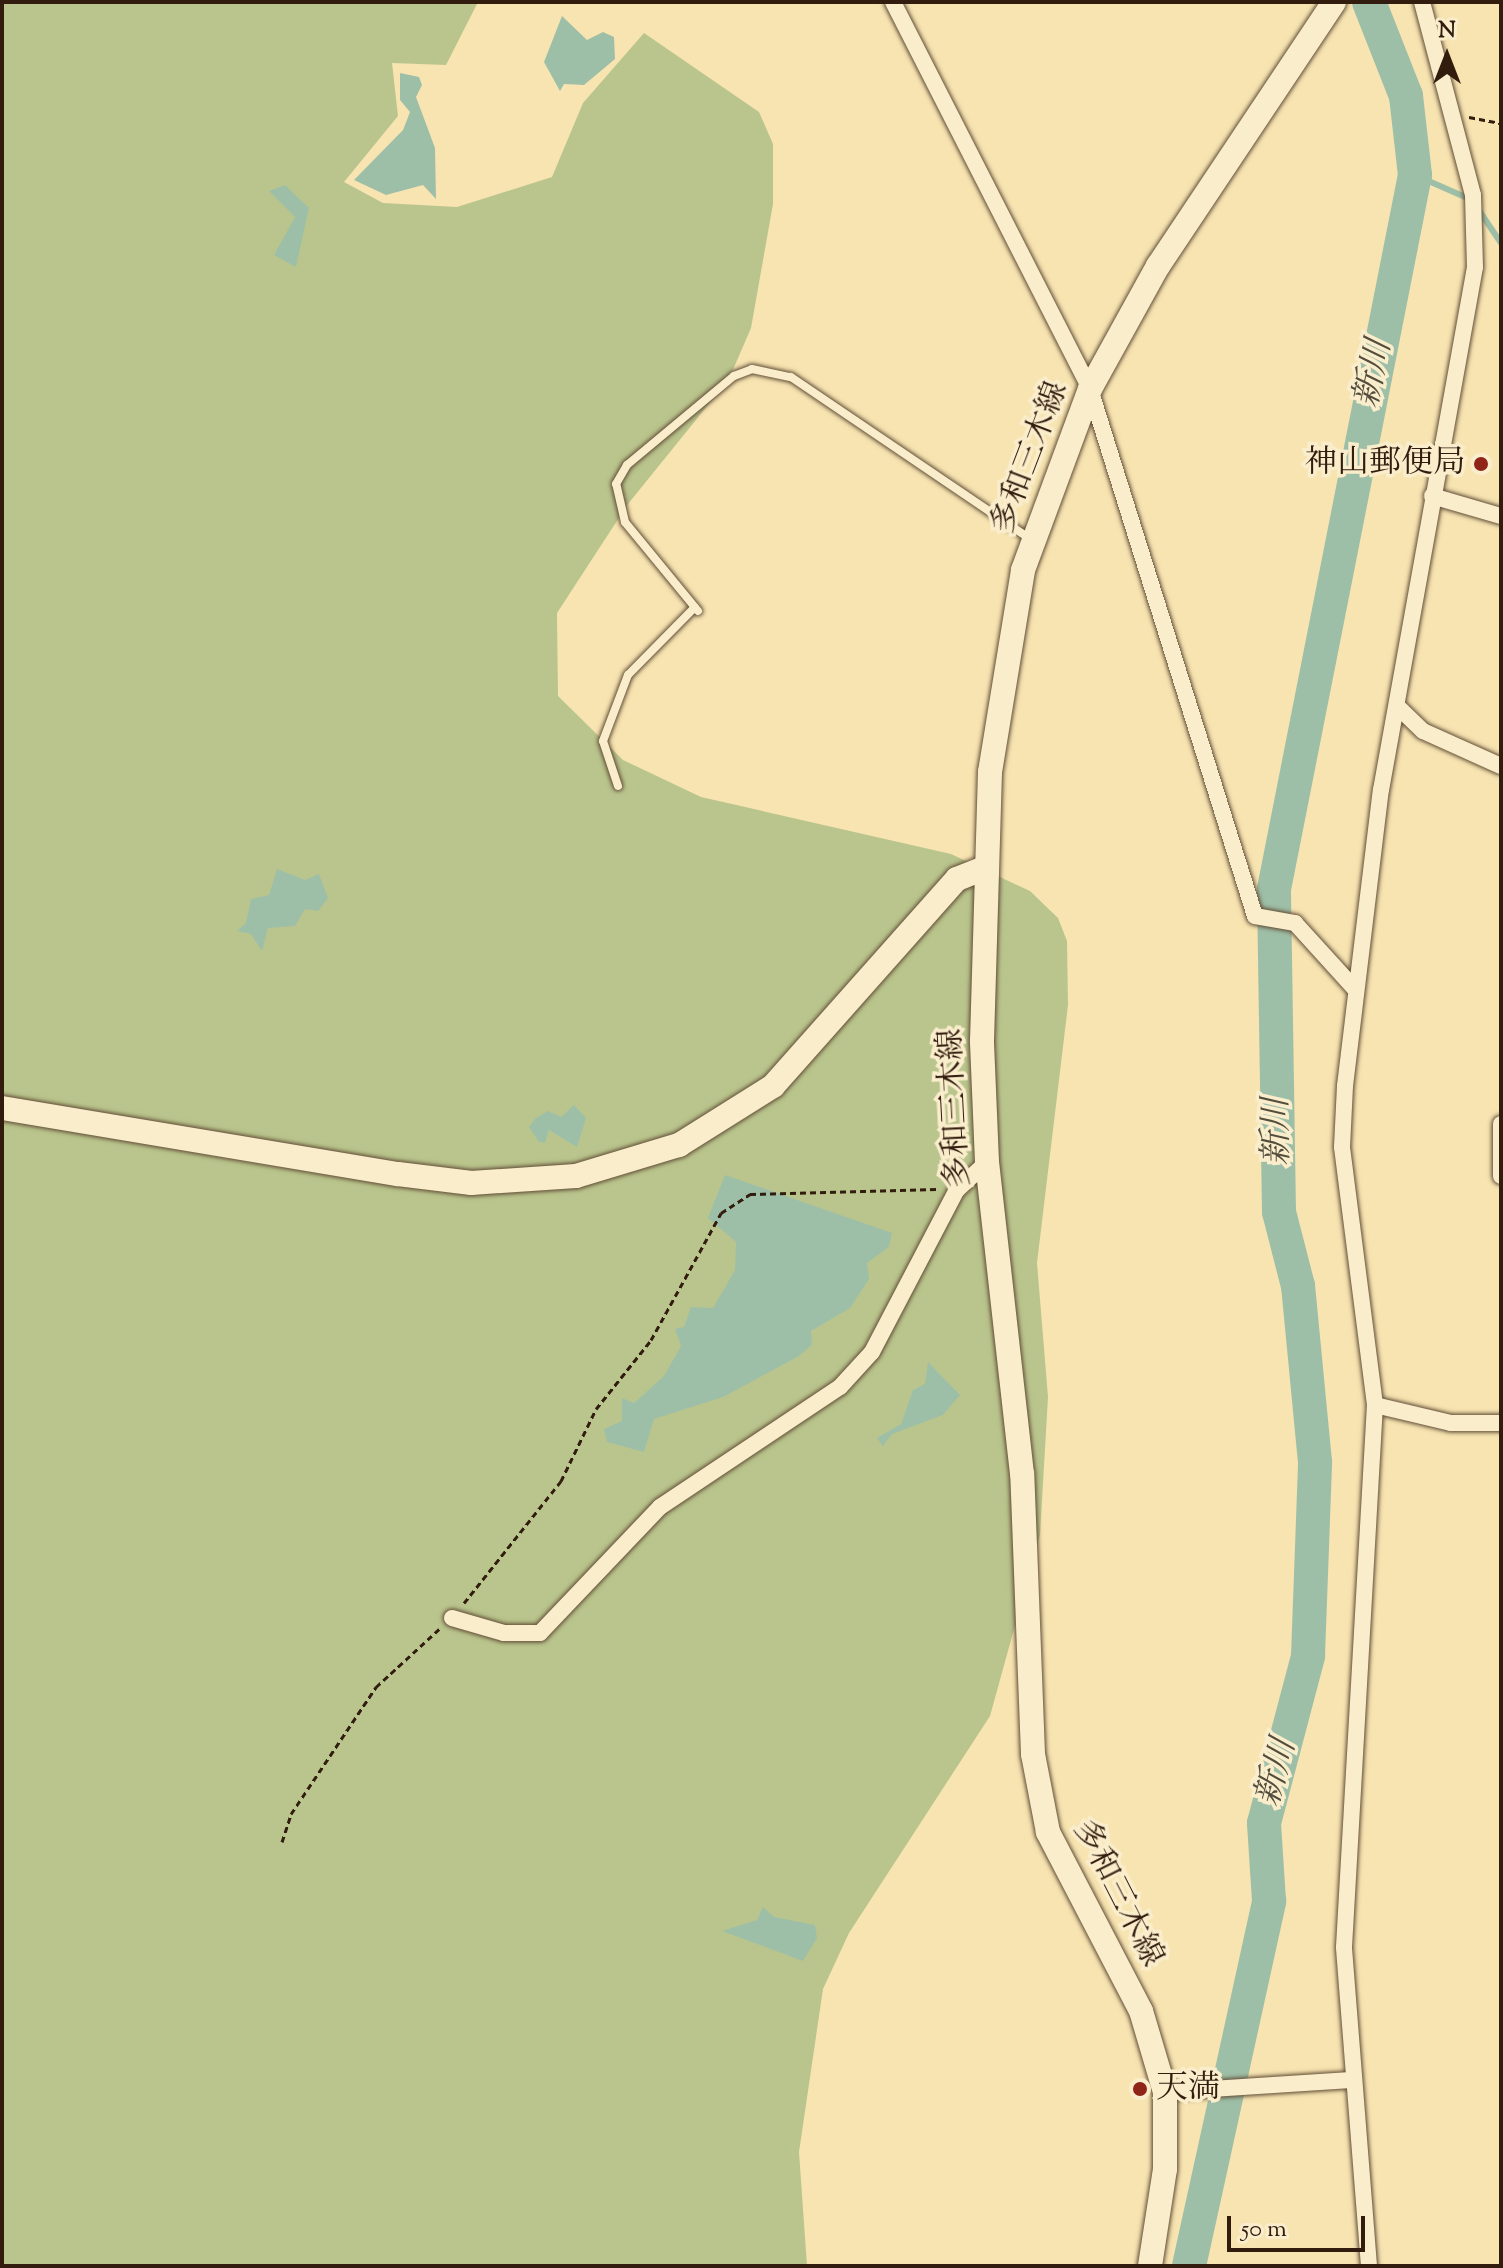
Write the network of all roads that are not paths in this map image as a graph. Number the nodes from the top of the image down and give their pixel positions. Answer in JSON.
{"nodes":[{"id":1,"x":893,"y":2,"type":"edge"},
{"id":2,"x":1422,"y":2,"type":"edge"},
{"id":3,"x":1331,"y":6,"type":"edge"},
{"id":4,"x":1090,"y":389,"type":"junction"},
{"id":5,"x":1432,"y":496,"type":"junction"},
{"id":6,"x":1501,"y":516,"type":"edge"},
{"id":7,"x":1033,"y":540,"type":"junction"},
{"id":8,"x":1397,"y":706,"type":"junction"},
{"id":9,"x":1501,"y":766,"type":"edge"},
{"id":10,"x":618,"y":786,"type":"dead end"},
{"id":11,"x":987,"y":867,"type":"junction"},
{"id":12,"x":1354,"y":988,"type":"junction"},
{"id":13,"x":2,"y":1108,"type":"edge"},
{"id":14,"x":1501,"y":1124,"type":"edge"},
{"id":15,"x":987,"y":1162,"type":"junction"},
{"id":16,"x":1501,"y":1176,"type":"edge"},
{"id":17,"x":1375,"y":1405,"type":"junction"},
{"id":18,"x":1501,"y":1423,"type":"edge"},
{"id":19,"x":452,"y":1618,"type":"road end"},
{"id":20,"x":1351,"y":2080,"type":"junction"},
{"id":21,"x":1165,"y":2092,"type":"junction"},
{"id":22,"x":1150,"y":2266,"type":"edge"},
{"id":23,"x":1369,"y":2266,"type":"edge"}],
"edges":[{"from":1,"to":4,"type":"street"},
{"from":2,"to":5,"type":"street"},
{"from":3,"to":4,"type":"main road","name":"多和三木線"},
{"from":4,"to":7,"type":"main road","name":"多和三木線"},
{"from":4,"to":12,"type":"street"},
{"from":5,"to":6,"type":"street"},
{"from":5,"to":8,"type":"street"},
{"from":7,"to":10,"type":"lane"},
{"from":7,"to":11,"type":"main road","name":"多和三木線"},
{"from":8,"to":9,"type":"street"},
{"from":8,"to":12,"type":"street"},
{"from":11,"to":13,"type":"main road"},
{"from":11,"to":15,"type":"main road","name":"多和三木線"},
{"from":12,"to":17,"type":"street"},
{"from":14,"to":16,"type":"street"},
{"from":15,"to":19,"type":"street"},
{"from":15,"to":21,"type":"main road","name":"多和三木線"},
{"from":17,"to":18,"type":"street"},
{"from":17,"to":20,"type":"street"},
{"from":20,"to":21,"type":"street"},
{"from":20,"to":23,"type":"street"},
{"from":21,"to":22,"type":"main road","name":"多和三木線"}]}
